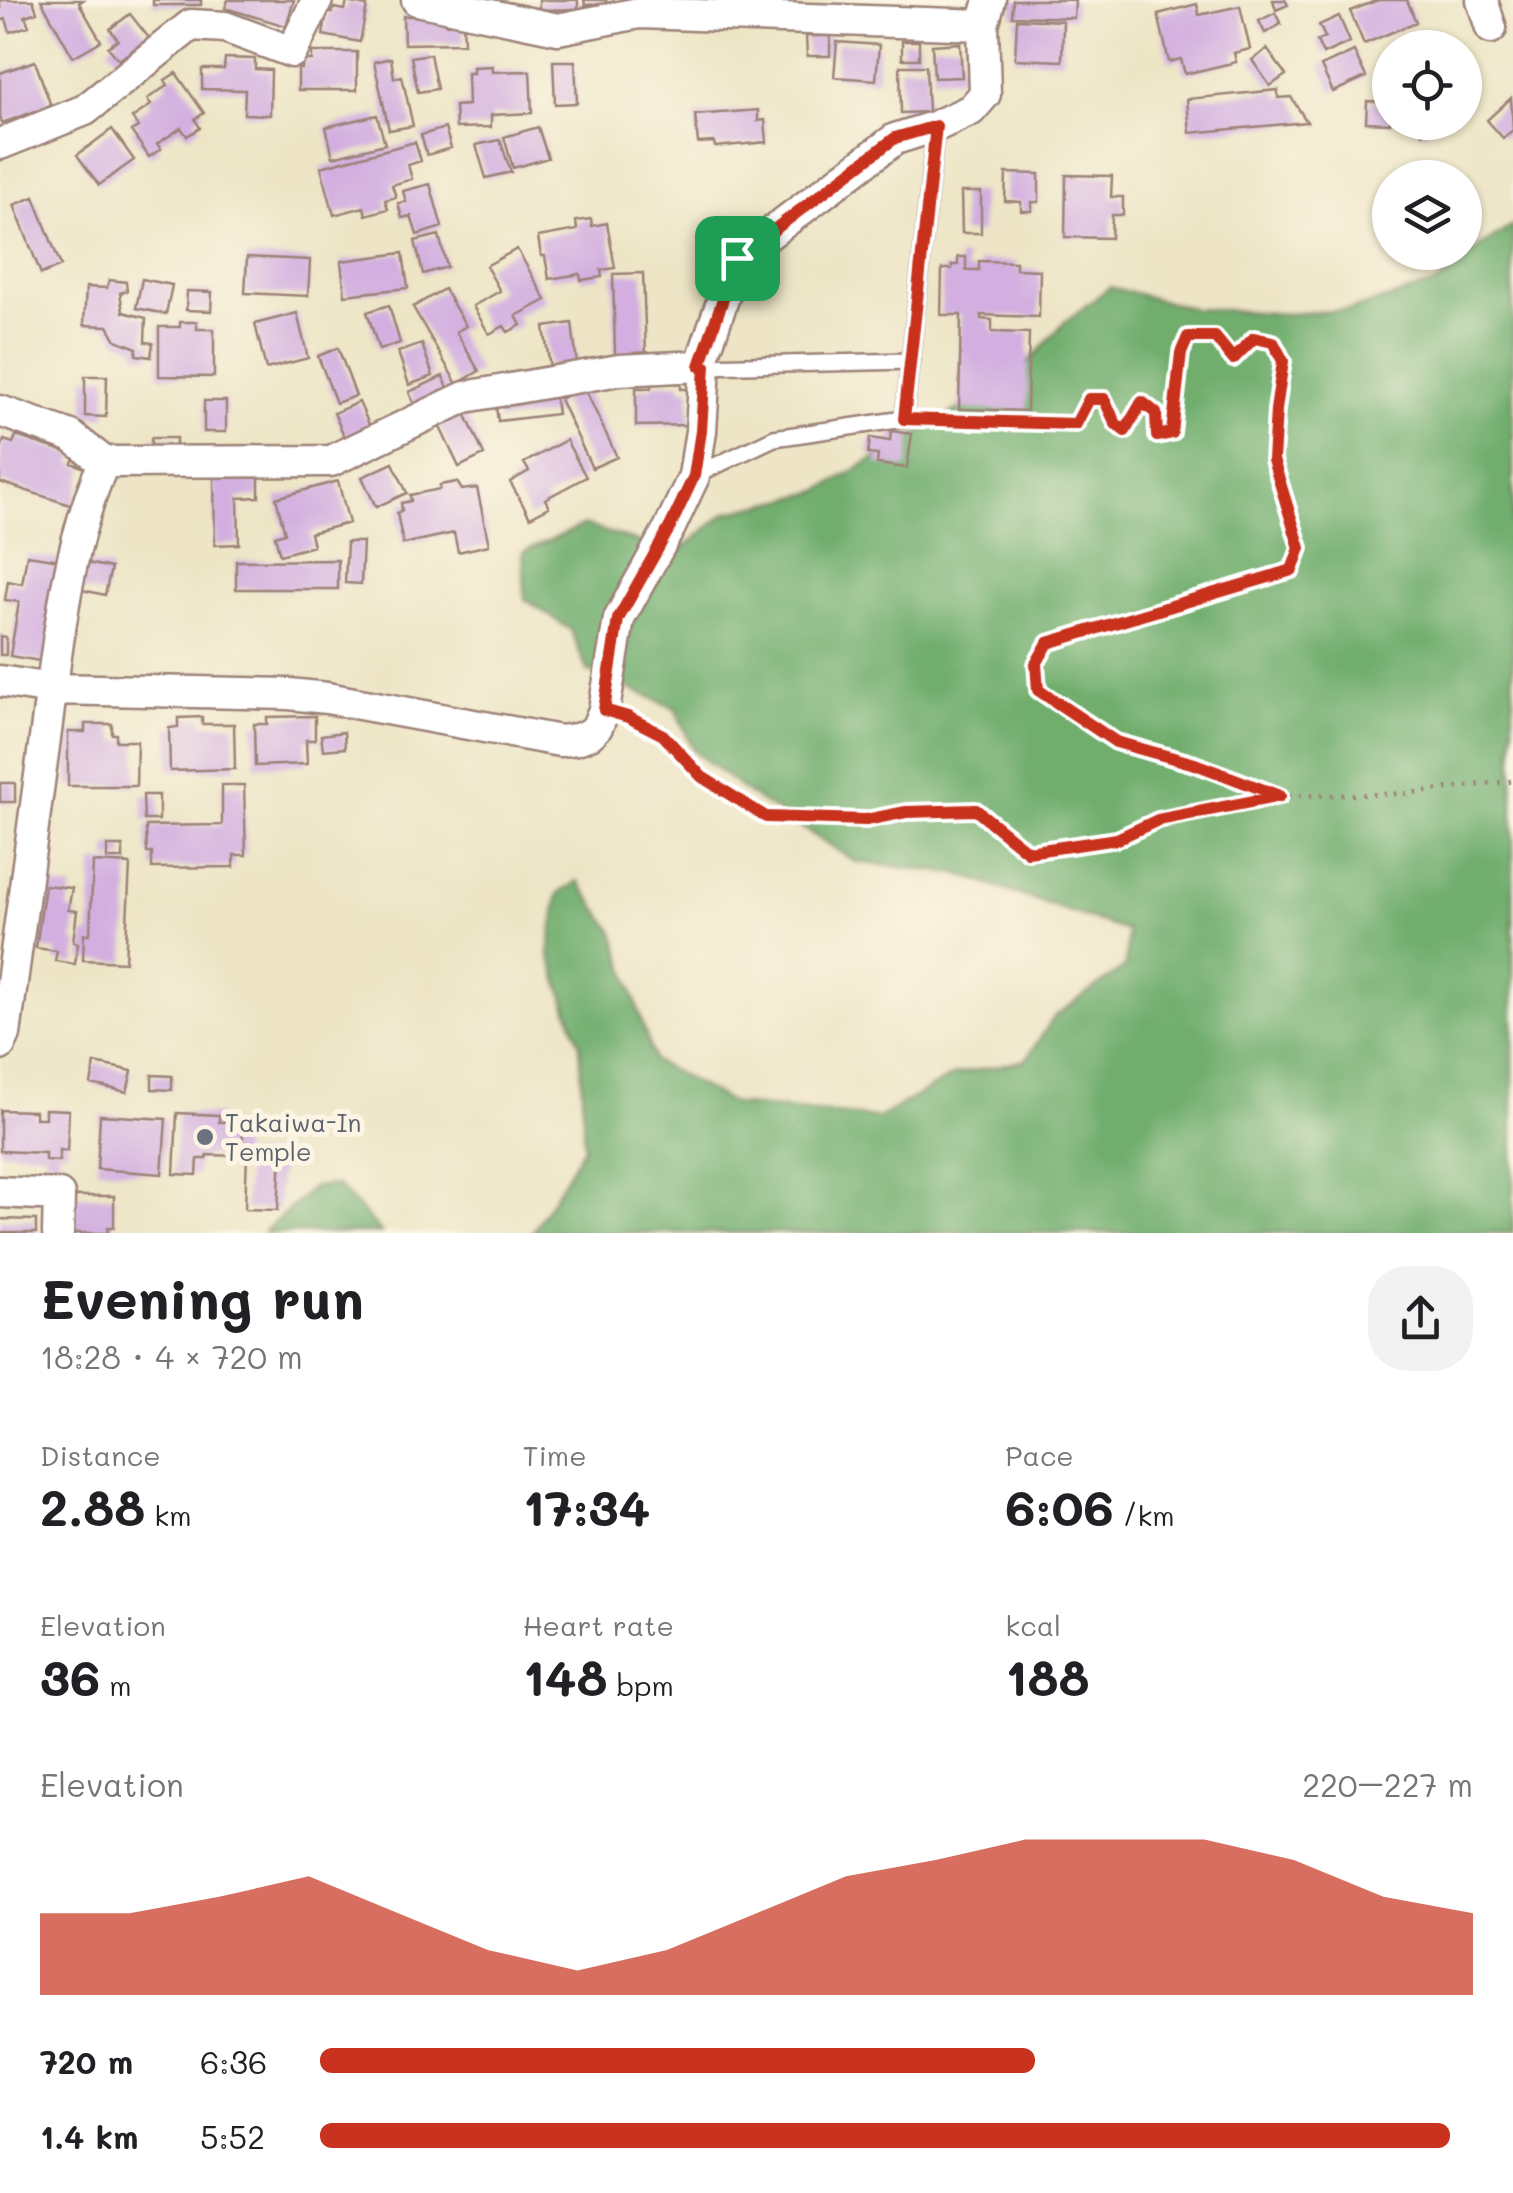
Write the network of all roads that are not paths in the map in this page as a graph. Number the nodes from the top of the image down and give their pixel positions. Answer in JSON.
{"nodes":[{"id":1,"x":318,"y":0,"type":"edge"},
{"id":2,"x":418,"y":0,"type":"edge"},
{"id":3,"x":986,"y":12,"type":"edge"},
{"id":4,"x":936,"y":126,"type":"junction"},
{"id":5,"x":0,"y":144,"type":"edge"},
{"id":6,"x":911,"y":361,"type":"junction"},
{"id":7,"x":702,"y":366,"type":"junction"},
{"id":8,"x":0,"y":412,"type":"edge"},
{"id":9,"x":104,"y":462,"type":"junction"},
{"id":10,"x":694,"y":476,"type":"junction"},
{"id":11,"x":0,"y":680,"type":"edge"},
{"id":12,"x":52,"y":689,"type":"junction"},
{"id":13,"x":0,"y":1045,"type":"edge"},
{"id":14,"x":0,"y":1192,"type":"edge"},
{"id":15,"x":58,"y":1233,"type":"edge"}],
"edges":[{"from":1,"to":5,"type":"street"},
{"from":2,"to":3,"type":"street"},
{"from":3,"to":4,"type":"street"},
{"from":4,"to":6,"type":"lane"},
{"from":4,"to":7,"type":"street"},
{"from":6,"to":7,"type":"lane"},
{"from":6,"to":10,"type":"lane"},
{"from":7,"to":9,"type":"street"},
{"from":7,"to":10,"type":"street"},
{"from":8,"to":9,"type":"street"},
{"from":9,"to":12,"type":"street"},
{"from":10,"to":12,"type":"street"},
{"from":11,"to":12,"type":"street"},
{"from":12,"to":13,"type":"street"},
{"from":14,"to":15,"type":"street"}]}
